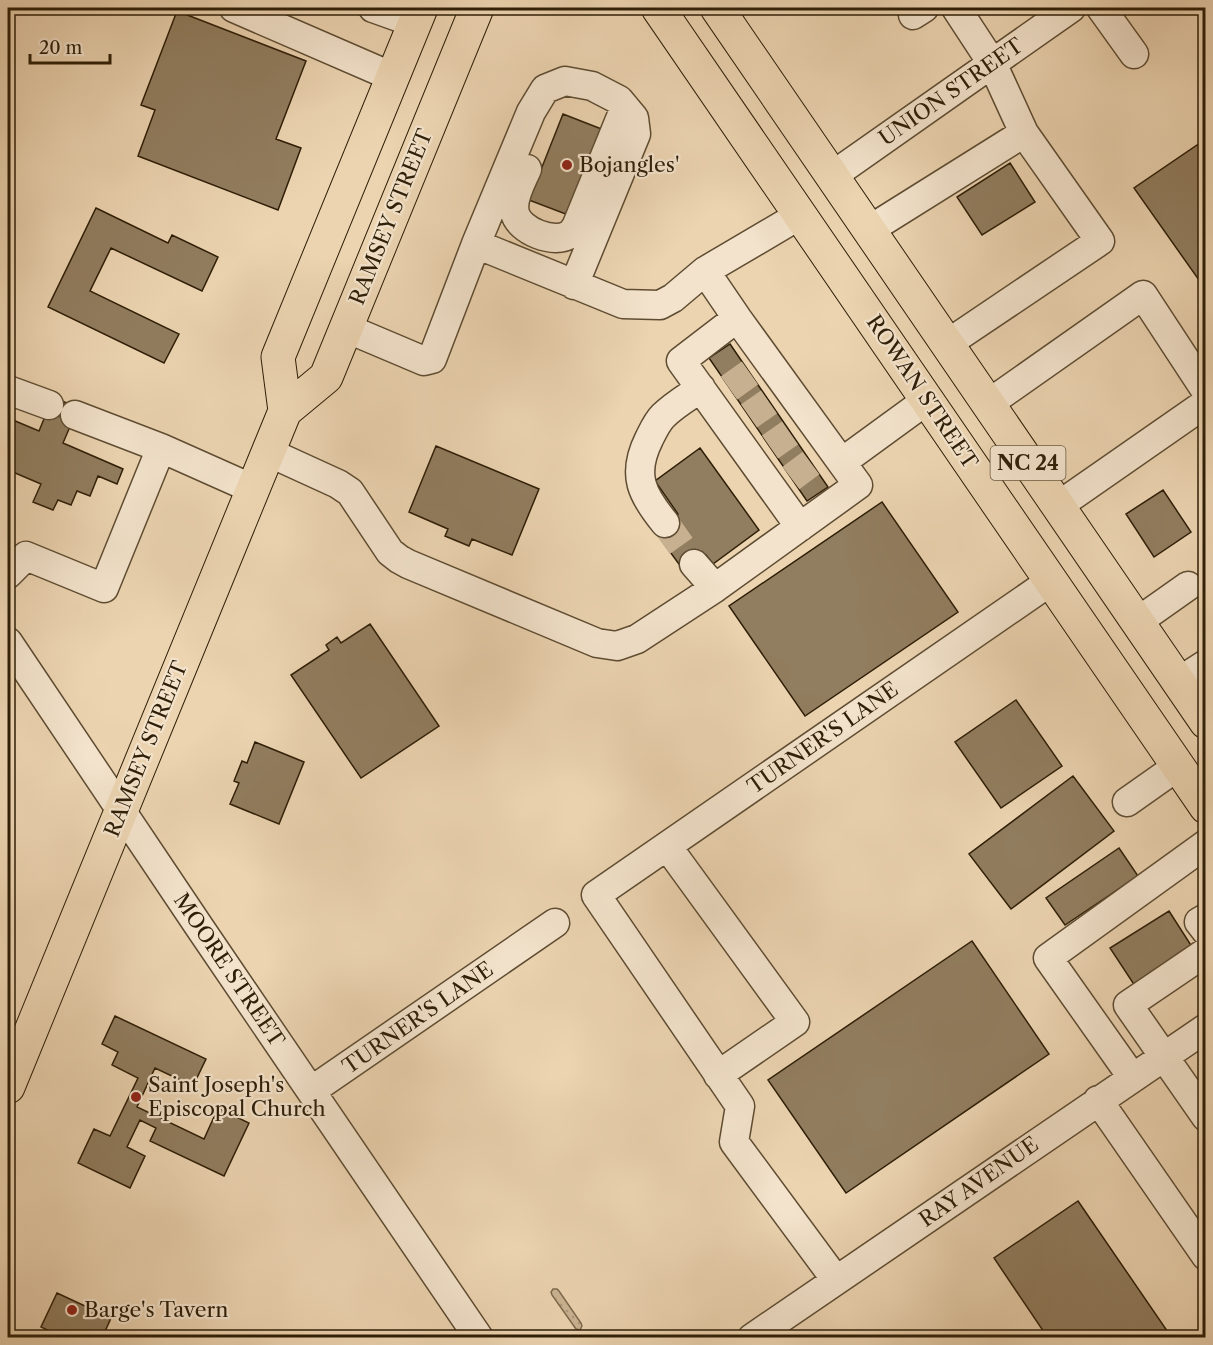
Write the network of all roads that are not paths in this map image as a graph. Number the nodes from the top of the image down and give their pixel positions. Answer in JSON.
{"nodes":[{"id":1,"x":234,"y":8,"type":"edge"},
{"id":2,"x":373,"y":8,"type":"edge"},
{"id":3,"x":477,"y":8,"type":"edge"},
{"id":4,"x":658,"y":8,"type":"edge"},
{"id":5,"x":717,"y":8,"type":"edge"},
{"id":6,"x":956,"y":8,"type":"edge"},
{"id":7,"x":1071,"y":8,"type":"edge"},
{"id":8,"x":1101,"y":8,"type":"edge"},
{"id":9,"x":418,"y":15,"type":"edge"},
{"id":10,"x":1134,"y":54,"type":"dead end"},
{"id":11,"x":992,"y":63,"type":"junction"},
{"id":12,"x":393,"y":77,"type":"junction"},
{"id":13,"x":565,"y":81,"type":"junction"},
{"id":14,"x":624,"y":107,"type":"junction"},
{"id":15,"x":1024,"y":133,"type":"junction"},
{"id":16,"x":832,"y":176,"type":"junction"},
{"id":17,"x":800,"y":215,"type":"junction"},
{"id":18,"x":869,"y":230,"type":"junction"},
{"id":19,"x":476,"y":244,"type":"junction"},
{"id":20,"x":705,"y":271,"type":"junction"},
{"id":21,"x":574,"y":285,"type":"junction"},
{"id":22,"x":737,"y":318,"type":"junction"},
{"id":23,"x":346,"y":328,"type":"junction"},
{"id":24,"x":947,"y":344,"type":"junction"},
{"id":25,"x":732,"y":382,"type":"junction"},
{"id":26,"x":8,"y":390,"type":"edge"},
{"id":27,"x":1206,"y":391,"type":"edge"},
{"id":28,"x":927,"y":400,"type":"junction"},
{"id":29,"x":1206,"y":403,"type":"edge"},
{"id":30,"x":988,"y":404,"type":"junction"},
{"id":31,"x":759,"y":409,"type":"junction"},
{"id":32,"x":285,"y":411,"type":"junction"},
{"id":33,"x":781,"y":439,"type":"junction"},
{"id":34,"x":161,"y":448,"type":"junction"},
{"id":35,"x":268,"y":452,"type":"junction"},
{"id":36,"x":810,"y":468,"type":"junction"},
{"id":37,"x":253,"y":489,"type":"junction"},
{"id":38,"x":1058,"y":506,"type":"junction"},
{"id":39,"x":665,"y":523,"type":"tunnel mouth"},
{"id":40,"x":800,"y":527,"type":"junction"},
{"id":41,"x":694,"y":564,"type":"tunnel mouth"},
{"id":42,"x":8,"y":574,"type":"edge"},
{"id":43,"x":1051,"y":581,"type":"junction"},
{"id":44,"x":1188,"y":586,"type":"dead end"},
{"id":45,"x":715,"y":588,"type":"junction"},
{"id":46,"x":1137,"y":622,"type":"junction"},
{"id":47,"x":8,"y":642,"type":"edge"},
{"id":48,"x":1206,"y":664,"type":"edge"},
{"id":49,"x":1178,"y":682,"type":"junction"},
{"id":50,"x":1206,"y":722,"type":"edge"},
{"id":51,"x":1178,"y":766,"type":"junction"},
{"id":52,"x":1128,"y":802,"type":"dead end"},
{"id":53,"x":1206,"y":807,"type":"edge"},
{"id":54,"x":121,"y":810,"type":"junction"},
{"id":55,"x":1206,"y":844,"type":"edge"},
{"id":56,"x":667,"y":846,"type":"junction"},
{"id":57,"x":1206,"y":918,"type":"edge"},
{"id":58,"x":555,"y":923,"type":"dead end"},
{"id":59,"x":1206,"y":931,"type":"edge"},
{"id":60,"x":1206,"y":952,"type":"edge"},
{"id":61,"x":1206,"y":1028,"type":"edge"},
{"id":62,"x":1163,"y":1056,"type":"junction"},
{"id":63,"x":718,"y":1075,"type":"junction"},
{"id":64,"x":1132,"y":1077,"type":"junction"},
{"id":65,"x":9,"y":1080,"type":"edge"},
{"id":66,"x":311,"y":1091,"type":"junction"},
{"id":67,"x":1098,"y":1100,"type":"junction"},
{"id":68,"x":1201,"y":1101,"type":"edge"},
{"id":69,"x":1206,"y":1256,"type":"edge"},
{"id":70,"x":836,"y":1280,"type":"junction"},
{"id":71,"x":479,"y":1338,"type":"edge"},
{"id":72,"x":752,"y":1338,"type":"edge"}],
"edges":[{"from":1,"to":12,"type":"street"},
{"from":2,"to":9,"type":"street"},
{"from":3,"to":23,"type":"main road","name":"RAMSEY STREET"},
{"from":4,"to":17,"type":"main road","name":"ROWAN STREET","number":"NC 24"},
{"from":5,"to":16,"type":"main road","number":"NC 24"},
{"from":6,"to":11,"type":"street"},
{"from":7,"to":11,"type":"street","name":"UNION STREET"},
{"from":8,"to":10,"type":"street"},
{"from":9,"to":12,"type":"main road","name":"RAMSEY STREET"},
{"from":11,"to":15,"type":"street"},
{"from":11,"to":16,"type":"street","name":"UNION STREET"},
{"from":12,"to":32,"type":"main road","name":"RAMSEY STREET"},
{"from":13,"to":14,"type":"street"},
{"from":13,"to":14,"type":"street"},
{"from":13,"to":19,"type":"street"},
{"from":14,"to":21,"type":"street"},
{"from":15,"to":18,"type":"street"},
{"from":15,"to":24,"type":"street"},
{"from":16,"to":18,"type":"main road","number":"NC 24"},
{"from":17,"to":20,"type":"street"},
{"from":17,"to":28,"type":"main road","name":"ROWAN STREET","number":"NC 24"},
{"from":18,"to":24,"type":"main road","number":"NC 24"},
{"from":19,"to":21,"type":"street"},
{"from":19,"to":23,"type":"street"},
{"from":20,"to":21,"type":"street"},
{"from":20,"to":22,"type":"street"},
{"from":22,"to":25,"type":"street"},
{"from":22,"to":25,"type":"street"},
{"from":23,"to":32,"type":"main road","name":"RAMSEY STREET"},
{"from":24,"to":30,"type":"main road","number":"NC 24"},
{"from":25,"to":31,"type":"street"},
{"from":25,"to":31,"type":"street"},
{"from":25,"to":39,"type":"street"},
{"from":26,"to":34,"type":"street"},
{"from":27,"to":30,"type":"street"},
{"from":28,"to":36,"type":"street"},
{"from":28,"to":43,"type":"main road","name":"ROWAN STREET","number":"NC 24"},
{"from":29,"to":38,"type":"street"},
{"from":30,"to":38,"type":"main road","number":"NC 24"},
{"from":31,"to":33,"type":"street"},
{"from":31,"to":33,"type":"street"},
{"from":32,"to":35,"type":"main road","name":"RAMSEY STREET"},
{"from":33,"to":36,"type":"street"},
{"from":33,"to":36,"type":"street"},
{"from":34,"to":37,"type":"street"},
{"from":34,"to":42,"type":"street"},
{"from":35,"to":37,"type":"main road","name":"RAMSEY STREET"},
{"from":35,"to":45,"type":"street"},
{"from":36,"to":40,"type":"street"},
{"from":36,"to":40,"type":"street"},
{"from":37,"to":54,"type":"main road","name":"RAMSEY STREET"},
{"from":38,"to":46,"type":"main road","number":"NC 24"},
{"from":40,"to":45,"type":"street"},
{"from":41,"to":45,"type":"street"},
{"from":43,"to":51,"type":"main road","name":"ROWAN STREET","number":"NC 24"},
{"from":43,"to":56,"type":"street","name":"TURNER'S LANE"},
{"from":44,"to":46,"type":"street"},
{"from":46,"to":49,"type":"main road","number":"NC 24"},
{"from":47,"to":54,"type":"street","name":"MOORE STREET"},
{"from":48,"to":49,"type":"street"},
{"from":49,"to":50,"type":"main road","number":"NC 24"},
{"from":51,"to":52,"type":"street"},
{"from":51,"to":53,"type":"main road","name":"ROWAN STREET","number":"NC 24"},
{"from":54,"to":65,"type":"main road","name":"RAMSEY STREET"},
{"from":54,"to":66,"type":"street","name":"MOORE STREET"},
{"from":55,"to":64,"type":"street"},
{"from":56,"to":63,"type":"street","name":"TURNER'S LANE"},
{"from":56,"to":63,"type":"street"},
{"from":57,"to":59,"type":"street"},
{"from":58,"to":66,"type":"street","name":"TURNER'S LANE"},
{"from":60,"to":62,"type":"street"},
{"from":61,"to":62,"type":"street","name":"RAY AVENUE"},
{"from":62,"to":64,"type":"street","name":"RAY AVENUE"},
{"from":62,"to":68,"type":"street"},
{"from":63,"to":70,"type":"street"},
{"from":64,"to":67,"type":"street","name":"RAY AVENUE"},
{"from":66,"to":71,"type":"street","name":"MOORE STREET"},
{"from":67,"to":69,"type":"street"},
{"from":67,"to":70,"type":"street","name":"RAY AVENUE"},
{"from":70,"to":72,"type":"street","name":"RAY AVENUE"}]}
